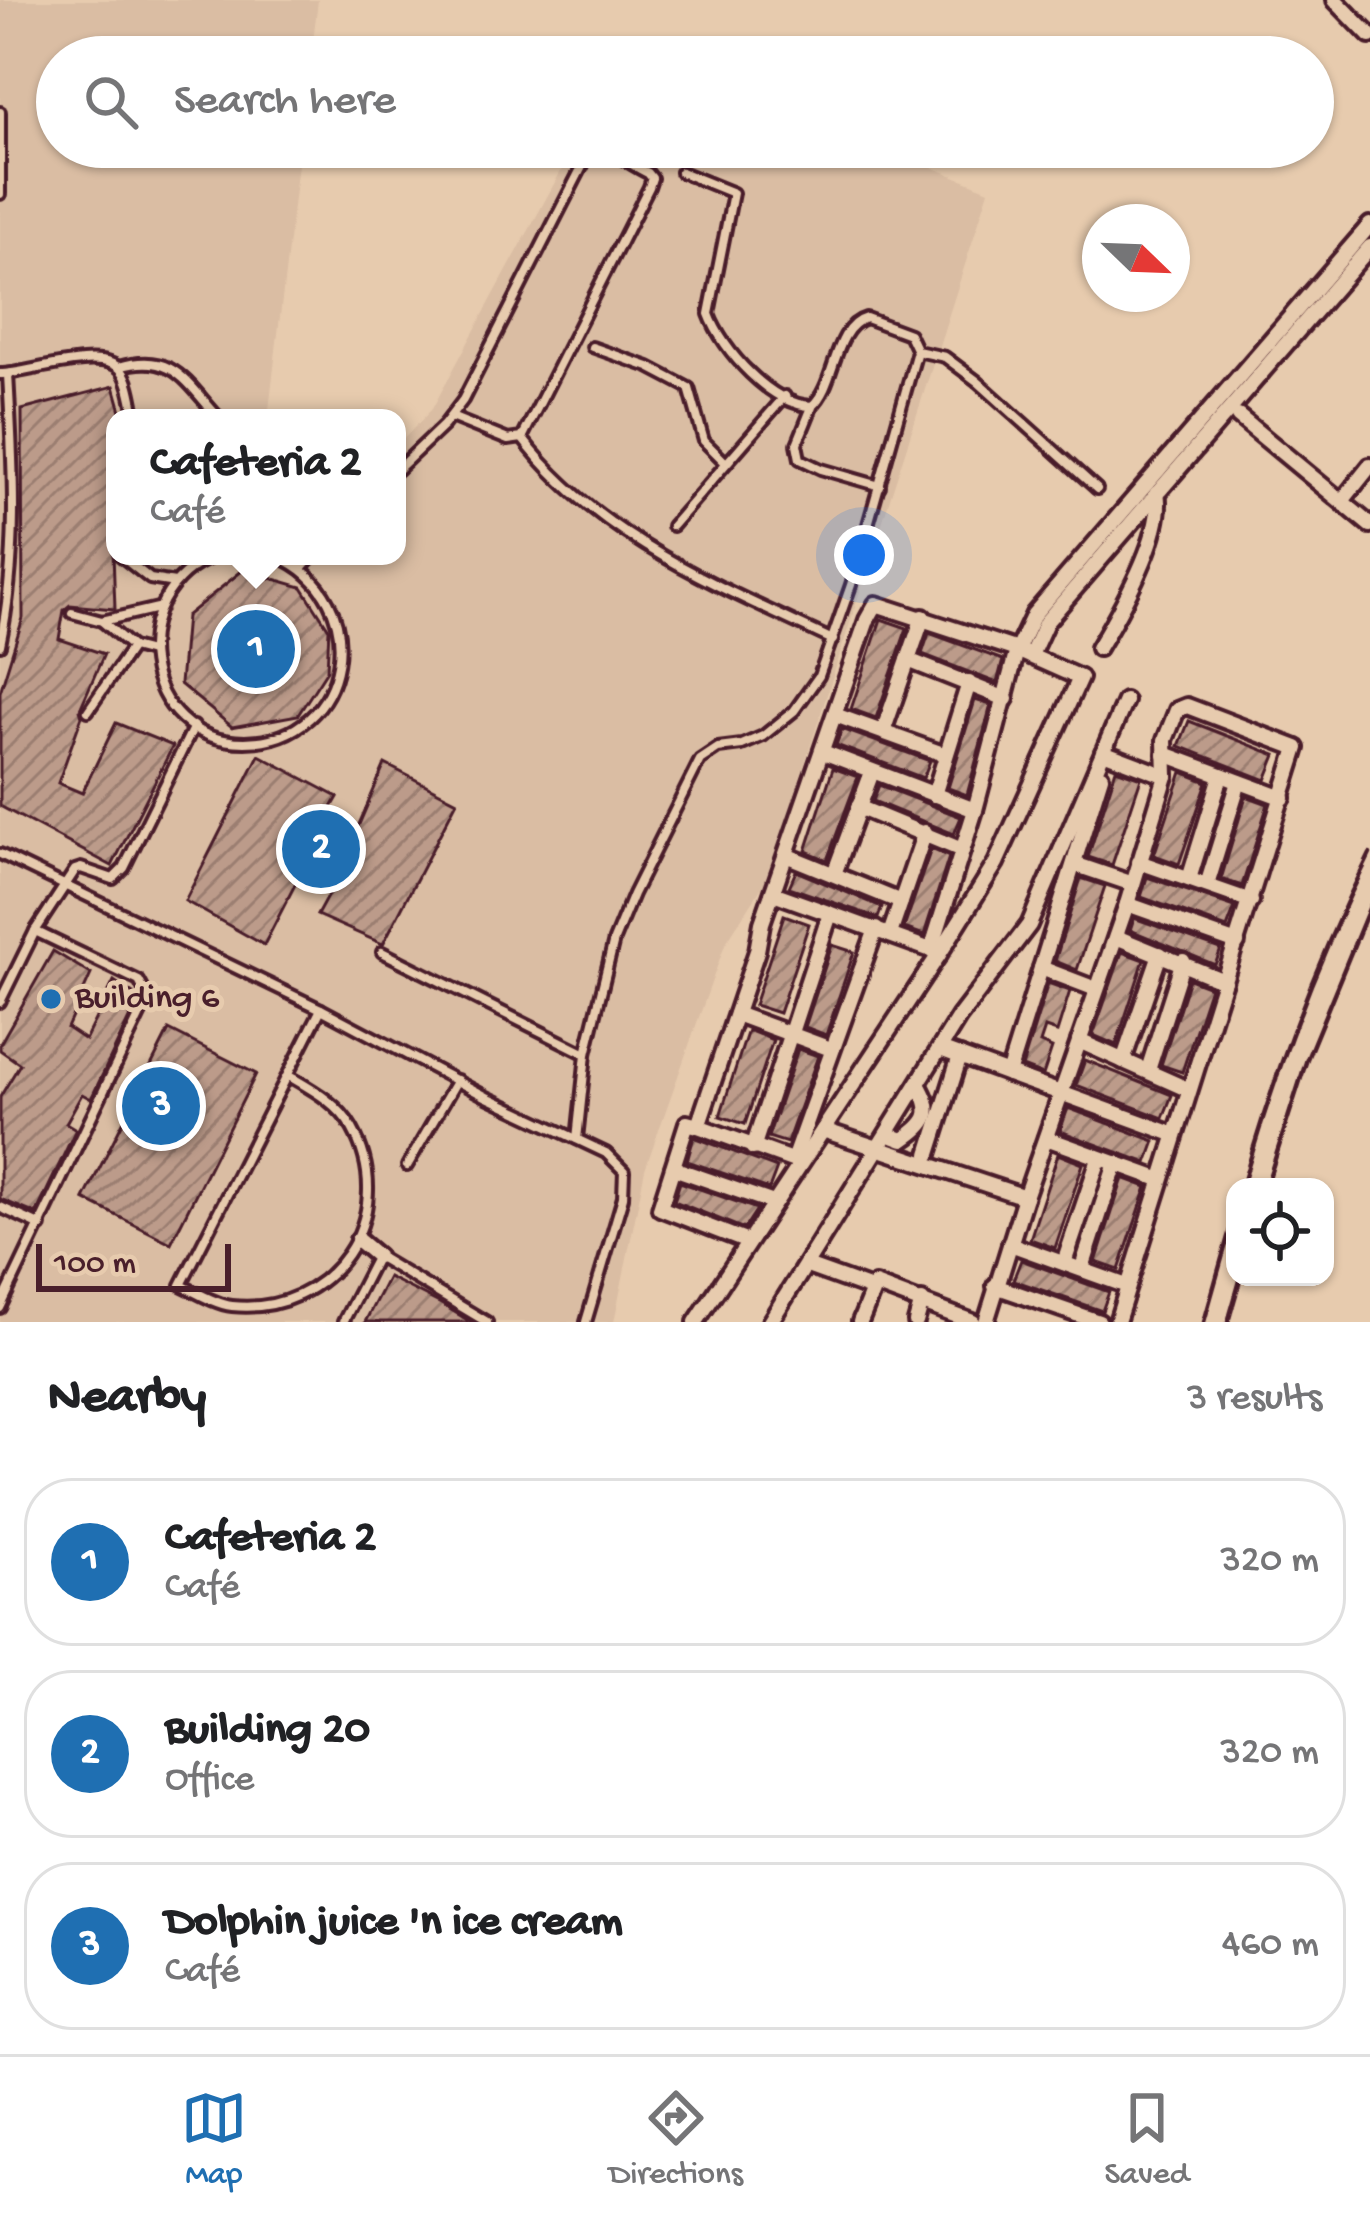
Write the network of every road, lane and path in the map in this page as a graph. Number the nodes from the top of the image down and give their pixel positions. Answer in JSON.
{"nodes":[{"id":1,"x":1335,"y":0,"type":"edge"},
{"id":2,"x":1370,"y":36,"type":"edge"},
{"id":3,"x":0,"y":112,"type":"edge"},
{"id":4,"x":579,"y":168,"type":"edge"},
{"id":5,"x":639,"y":168,"type":"edge"},
{"id":6,"x":681,"y":172,"type":"dead end"},
{"id":7,"x":0,"y":194,"type":"edge"},
{"id":8,"x":1370,"y":225,"type":"edge"},
{"id":9,"x":1370,"y":248,"type":"edge"},
{"id":10,"x":592,"y":347,"type":"dead end"},
{"id":11,"x":917,"y":350,"type":"junction"},
{"id":12,"x":119,"y":368,"type":"junction"},
{"id":13,"x":4,"y":374,"type":"edge"},
{"id":14,"x":785,"y":396,"type":"junction"},
{"id":15,"x":812,"y":406,"type":"junction"},
{"id":16,"x":134,"y":409,"type":"edge"},
{"id":17,"x":211,"y":409,"type":"edge"},
{"id":18,"x":1238,"y":416,"type":"dead end"},
{"id":19,"x":451,"y":417,"type":"junction"},
{"id":20,"x":522,"y":439,"type":"junction"},
{"id":21,"x":406,"y":461,"type":"edge"},
{"id":22,"x":726,"y":463,"type":"junction"},
{"id":23,"x":1370,"y":466,"type":"edge"},
{"id":24,"x":880,"y":486,"type":"junction"},
{"id":25,"x":1097,"y":489,"type":"dead end"},
{"id":26,"x":1157,"y":494,"type":"junction"},
{"id":27,"x":1342,"y":501,"type":"junction"},
{"id":28,"x":1137,"y":506,"type":"junction"},
{"id":29,"x":1370,"y":525,"type":"edge"},
{"id":30,"x":672,"y":526,"type":"dead end"},
{"id":31,"x":133,"y":565,"type":"edge"},
{"id":32,"x":196,"y":565,"type":"edge"},
{"id":33,"x":295,"y":565,"type":"edge"},
{"id":34,"x":304,"y":565,"type":"edge"},
{"id":35,"x":301,"y":568,"type":"junction"},
{"id":36,"x":5,"y":583,"type":"edge"},
{"id":37,"x":175,"y":583,"type":"junction"},
{"id":38,"x":159,"y":608,"type":"junction"},
{"id":39,"x":3,"y":609,"type":"edge"},
{"id":40,"x":72,"y":614,"type":"dead end"},
{"id":41,"x":923,"y":617,"type":"junction"},
{"id":42,"x":102,"y":621,"type":"junction"},
{"id":43,"x":832,"y":640,"type":"junction"},
{"id":44,"x":0,"y":645,"type":"edge"},
{"id":45,"x":132,"y":647,"type":"junction"},
{"id":46,"x":1098,"y":648,"type":"dead end"},
{"id":47,"x":151,"y":652,"type":"junction"},
{"id":48,"x":1024,"y":652,"type":"junction"},
{"id":49,"x":908,"y":660,"type":"junction"},
{"id":50,"x":969,"y":683,"type":"junction"},
{"id":51,"x":1006,"y":699,"type":"junction"},
{"id":52,"x":1125,"y":701,"type":"dead end"},
{"id":53,"x":88,"y":711,"type":"dead end"},
{"id":54,"x":835,"y":715,"type":"junction"},
{"id":55,"x":194,"y":726,"type":"junction"},
{"id":56,"x":883,"y":732,"type":"junction"},
{"id":57,"x":823,"y":752,"type":"junction"},
{"id":58,"x":1103,"y":752,"type":"junction"},
{"id":59,"x":1165,"y":754,"type":"junction"},
{"id":60,"x":946,"y":755,"type":"junction"},
{"id":61,"x":872,"y":772,"type":"junction"},
{"id":62,"x":1101,"y":776,"type":"dead end"},
{"id":63,"x":1166,"y":776,"type":"junction"},
{"id":64,"x":1221,"y":776,"type":"junction"},
{"id":65,"x":1239,"y":782,"type":"junction"},
{"id":66,"x":934,"y":795,"type":"junction"},
{"id":67,"x":1283,"y":798,"type":"junction"},
{"id":68,"x":858,"y":807,"type":"junction"},
{"id":69,"x":975,"y":811,"type":"junction"},
{"id":70,"x":925,"y":832,"type":"junction"},
{"id":71,"x":962,"y":850,"type":"junction"},
{"id":72,"x":0,"y":854,"type":"edge"},
{"id":73,"x":788,"y":856,"type":"junction"},
{"id":74,"x":1139,"y":862,"type":"junction"},
{"id":75,"x":1074,"y":864,"type":"junction"},
{"id":76,"x":834,"y":874,"type":"junction"},
{"id":77,"x":1189,"y":879,"type":"junction"},
{"id":78,"x":1133,"y":884,"type":"junction"},
{"id":79,"x":1207,"y":885,"type":"junction"},
{"id":80,"x":66,"y":889,"type":"junction"},
{"id":81,"x":773,"y":893,"type":"junction"},
{"id":82,"x":1251,"y":901,"type":"junction"},
{"id":83,"x":901,"y":902,"type":"junction"},
{"id":84,"x":1127,"y":904,"type":"junction"},
{"id":85,"x":830,"y":914,"type":"junction"},
{"id":86,"x":35,"y":931,"type":"junction"},
{"id":87,"x":883,"y":932,"type":"junction"},
{"id":88,"x":1116,"y":937,"type":"junction"},
{"id":89,"x":1237,"y":943,"type":"junction"},
{"id":90,"x":382,"y":952,"type":"dead end"},
{"id":91,"x":934,"y":953,"type":"junction"},
{"id":92,"x":1160,"y":954,"type":"junction"},
{"id":93,"x":1183,"y":962,"type":"junction"},
{"id":94,"x":1041,"y":968,"type":"junction"},
{"id":95,"x":1224,"y":981,"type":"junction"},
{"id":96,"x":1096,"y":989,"type":"junction"},
{"id":97,"x":0,"y":1002,"type":"edge"},
{"id":98,"x":321,"y":1009,"type":"junction"},
{"id":99,"x":736,"y":1014,"type":"junction"},
{"id":100,"x":789,"y":1034,"type":"junction"},
{"id":101,"x":1079,"y":1041,"type":"junction"},
{"id":102,"x":831,"y":1049,"type":"junction"},
{"id":103,"x":940,"y":1049,"type":"junction"},
{"id":104,"x":586,"y":1054,"type":"junction"},
{"id":105,"x":960,"y":1056,"type":"junction"},
{"id":106,"x":1123,"y":1061,"type":"junction"},
{"id":107,"x":1148,"y":1070,"type":"junction"},
{"id":108,"x":1008,"y":1074,"type":"junction"},
{"id":109,"x":289,"y":1076,"type":"junction"},
{"id":110,"x":457,"y":1080,"type":"junction"},
{"id":111,"x":918,"y":1084,"type":"junction"},
{"id":112,"x":1187,"y":1089,"type":"junction"},
{"id":113,"x":1062,"y":1094,"type":"junction"},
{"id":114,"x":698,"y":1126,"type":"junction"},
{"id":115,"x":823,"y":1130,"type":"junction"},
{"id":116,"x":887,"y":1134,"type":"junction"},
{"id":117,"x":1173,"y":1134,"type":"junction"},
{"id":118,"x":1046,"y":1138,"type":"junction"},
{"id":119,"x":577,"y":1139,"type":"junction"},
{"id":120,"x":753,"y":1148,"type":"junction"},
{"id":121,"x":877,"y":1149,"type":"junction"},
{"id":122,"x":929,"y":1154,"type":"dead end"},
{"id":123,"x":1099,"y":1159,"type":"junction"},
{"id":124,"x":797,"y":1162,"type":"junction"},
{"id":125,"x":1116,"y":1163,"type":"junction"},
{"id":126,"x":407,"y":1166,"type":"dead end"},
{"id":127,"x":673,"y":1168,"type":"junction"},
{"id":128,"x":1159,"y":1179,"type":"junction"},
{"id":129,"x":1024,"y":1197,"type":"junction"},
{"id":130,"x":774,"y":1203,"type":"junction"},
{"id":131,"x":0,"y":1207,"type":"edge"},
{"id":132,"x":41,"y":1226,"type":"junction"},
{"id":133,"x":358,"y":1240,"type":"junction"},
{"id":134,"x":748,"y":1242,"type":"junction"},
{"id":135,"x":1010,"y":1244,"type":"junction"},
{"id":136,"x":377,"y":1256,"type":"junction"},
{"id":137,"x":1064,"y":1263,"type":"junction"},
{"id":138,"x":807,"y":1266,"type":"junction"},
{"id":139,"x":1082,"y":1268,"type":"junction"},
{"id":140,"x":995,"y":1286,"type":"junction"},
{"id":141,"x":1127,"y":1286,"type":"junction"},
{"id":142,"x":871,"y":1289,"type":"junction"},
{"id":143,"x":922,"y":1301,"type":"junction"},
{"id":144,"x":0,"y":1308,"type":"edge"},
{"id":145,"x":937,"y":1315,"type":"edge"},
{"id":146,"x":343,"y":1322,"type":"edge"},
{"id":147,"x":487,"y":1322,"type":"edge"},
{"id":148,"x":586,"y":1322,"type":"edge"},
{"id":149,"x":696,"y":1322,"type":"edge"},
{"id":150,"x":770,"y":1322,"type":"edge"},
{"id":151,"x":860,"y":1322,"type":"edge"},
{"id":152,"x":916,"y":1322,"type":"edge"},
{"id":153,"x":974,"y":1322,"type":"edge"},
{"id":154,"x":986,"y":1322,"type":"edge"},
{"id":155,"x":1099,"y":1322,"type":"edge"},
{"id":156,"x":1117,"y":1322,"type":"edge"}],
"edges":[{"from":1,"to":2,"type":"street"},
{"from":3,"to":7,"type":"lane"},
{"from":4,"to":19,"type":"lane"},
{"from":5,"to":20,"type":"lane"},
{"from":6,"to":14,"type":"lane"},
{"from":8,"to":28,"type":"street"},
{"from":9,"to":26,"type":"street"},
{"from":10,"to":22,"type":"lane"},
{"from":11,"to":15,"type":"lane"},
{"from":11,"to":24,"type":"lane"},
{"from":11,"to":25,"type":"lane"},
{"from":12,"to":13,"type":"lane"},
{"from":12,"to":16,"type":"lane"},
{"from":12,"to":17,"type":"lane"},
{"from":13,"to":36,"type":"lane"},
{"from":14,"to":15,"type":"lane"},
{"from":14,"to":22,"type":"lane"},
{"from":15,"to":24,"type":"lane"},
{"from":18,"to":27,"type":"street"},
{"from":19,"to":20,"type":"lane"},
{"from":19,"to":21,"type":"lane"},
{"from":20,"to":43,"type":"lane"},
{"from":22,"to":30,"type":"lane"},
{"from":23,"to":27,"type":"street"},
{"from":24,"to":43,"type":"lane"},
{"from":26,"to":28,"type":"street"},
{"from":26,"to":46,"type":"street"},
{"from":27,"to":29,"type":"street"},
{"from":28,"to":48,"type":"street"},
{"from":31,"to":37,"type":"lane"},
{"from":32,"to":37,"type":"lane"},
{"from":33,"to":35,"type":"lane"},
{"from":34,"to":35,"type":"lane"},
{"from":35,"to":55,"type":"lane"},
{"from":36,"to":39,"type":"lane"},
{"from":37,"to":38,"type":"lane"},
{"from":38,"to":42,"type":"lane"},
{"from":38,"to":47,"type":"lane"},
{"from":39,"to":44,"type":"lane"},
{"from":40,"to":42,"type":"lane"},
{"from":41,"to":48,"type":"street"},
{"from":41,"to":49,"type":"street"},
{"from":41,"to":54,"type":"street"},
{"from":42,"to":45,"type":"lane"},
{"from":43,"to":104,"type":"lane"},
{"from":45,"to":47,"type":"lane"},
{"from":45,"to":53,"type":"lane"},
{"from":47,"to":55,"type":"lane"},
{"from":48,"to":51,"type":"street"},
{"from":48,"to":91,"type":"street"},
{"from":49,"to":50,"type":"street"},
{"from":49,"to":56,"type":"street"},
{"from":50,"to":51,"type":"street"},
{"from":50,"to":60,"type":"street"},
{"from":51,"to":69,"type":"street"},
{"from":52,"to":58,"type":"street"},
{"from":54,"to":56,"type":"street"},
{"from":54,"to":57,"type":"street"},
{"from":55,"to":80,"type":"lane"},
{"from":56,"to":60,"type":"street"},
{"from":57,"to":61,"type":"street"},
{"from":57,"to":73,"type":"street"},
{"from":58,"to":63,"type":"street"},
{"from":58,"to":103,"type":"street"},
{"from":59,"to":63,"type":"street"},
{"from":59,"to":64,"type":"street"},
{"from":59,"to":67,"type":"street"},
{"from":60,"to":66,"type":"street"},
{"from":61,"to":66,"type":"street"},
{"from":61,"to":68,"type":"street"},
{"from":62,"to":75,"type":"street"},
{"from":63,"to":74,"type":"street"},
{"from":64,"to":65,"type":"street"},
{"from":64,"to":77,"type":"street"},
{"from":65,"to":67,"type":"street"},
{"from":65,"to":79,"type":"street"},
{"from":66,"to":69,"type":"street"},
{"from":67,"to":82,"type":"street"},
{"from":68,"to":70,"type":"street"},
{"from":68,"to":76,"type":"street"},
{"from":69,"to":71,"type":"street"},
{"from":70,"to":71,"type":"street"},
{"from":70,"to":83,"type":"street"},
{"from":71,"to":91,"type":"street"},
{"from":72,"to":80,"type":"lane"},
{"from":73,"to":76,"type":"street"},
{"from":73,"to":81,"type":"street"},
{"from":74,"to":77,"type":"street"},
{"from":74,"to":78,"type":"street"},
{"from":75,"to":78,"type":"street"},
{"from":75,"to":94,"type":"street"},
{"from":76,"to":83,"type":"street"},
{"from":77,"to":79,"type":"street"},
{"from":78,"to":84,"type":"street"},
{"from":79,"to":82,"type":"street"},
{"from":80,"to":86,"type":"lane"},
{"from":80,"to":98,"type":"lane"},
{"from":81,"to":85,"type":"street"},
{"from":81,"to":99,"type":"street"},
{"from":82,"to":89,"type":"street"},
{"from":83,"to":87,"type":"street"},
{"from":84,"to":88,"type":"street"},
{"from":84,"to":89,"type":"street"},
{"from":85,"to":87,"type":"street"},
{"from":85,"to":100,"type":"street"},
{"from":86,"to":97,"type":"lane"},
{"from":86,"to":132,"type":"lane"},
{"from":87,"to":91,"type":"street"},
{"from":87,"to":102,"type":"street"},
{"from":88,"to":92,"type":"street"},
{"from":88,"to":96,"type":"street"},
{"from":89,"to":95,"type":"street"},
{"from":90,"to":104,"type":"lane"},
{"from":91,"to":115,"type":"street"},
{"from":92,"to":93,"type":"street"},
{"from":92,"to":106,"type":"street"},
{"from":93,"to":95,"type":"street"},
{"from":93,"to":107,"type":"street"},
{"from":94,"to":96,"type":"street"},
{"from":94,"to":108,"type":"street"},
{"from":95,"to":112,"type":"street"},
{"from":96,"to":101,"type":"street"},
{"from":98,"to":109,"type":"lane"},
{"from":98,"to":110,"type":"lane"},
{"from":99,"to":100,"type":"street"},
{"from":99,"to":114,"type":"street"},
{"from":100,"to":102,"type":"street"},
{"from":100,"to":120,"type":"street"},
{"from":101,"to":106,"type":"street"},
{"from":101,"to":113,"type":"street"},
{"from":102,"to":124,"type":"street"},
{"from":103,"to":105,"type":"street"},
{"from":103,"to":111,"type":"street"},
{"from":104,"to":119,"type":"lane"},
{"from":105,"to":108,"type":"street"},
{"from":105,"to":122,"type":"street"},
{"from":106,"to":107,"type":"street"},
{"from":107,"to":112,"type":"street"},
{"from":108,"to":113,"type":"street"},
{"from":109,"to":133,"type":"lane"},
{"from":109,"to":133,"type":"lane"},
{"from":110,"to":119,"type":"lane"},
{"from":110,"to":126,"type":"lane"},
{"from":111,"to":116,"type":"street"},
{"from":111,"to":116,"type":"street"},
{"from":112,"to":117,"type":"street"},
{"from":113,"to":117,"type":"street"},
{"from":113,"to":118,"type":"street"},
{"from":114,"to":120,"type":"street"},
{"from":114,"to":127,"type":"street"},
{"from":115,"to":121,"type":"street"},
{"from":115,"to":124,"type":"street"},
{"from":116,"to":121,"type":"street"},
{"from":117,"to":128,"type":"street"},
{"from":118,"to":123,"type":"street"},
{"from":118,"to":129,"type":"street"},
{"from":119,"to":148,"type":"lane"},
{"from":120,"to":124,"type":"street"},
{"from":121,"to":129,"type":"street"},
{"from":121,"to":138,"type":"street"},
{"from":123,"to":125,"type":"street"},
{"from":123,"to":137,"type":"street"},
{"from":124,"to":130,"type":"street"},
{"from":125,"to":128,"type":"street"},
{"from":125,"to":139,"type":"street"},
{"from":127,"to":130,"type":"street"},
{"from":127,"to":134,"type":"street"},
{"from":128,"to":141,"type":"street"},
{"from":129,"to":135,"type":"street"},
{"from":130,"to":134,"type":"street"},
{"from":131,"to":132,"type":"lane"},
{"from":132,"to":144,"type":"lane"},
{"from":133,"to":136,"type":"street"},
{"from":134,"to":149,"type":"street"},
{"from":135,"to":137,"type":"street"},
{"from":135,"to":140,"type":"street"},
{"from":136,"to":146,"type":"lane"},
{"from":136,"to":147,"type":"lane"},
{"from":137,"to":139,"type":"street"},
{"from":138,"to":142,"type":"street"},
{"from":138,"to":150,"type":"street"},
{"from":139,"to":141,"type":"street"},
{"from":140,"to":154,"type":"street"},
{"from":140,"to":155,"type":"street"},
{"from":141,"to":156,"type":"street"},
{"from":142,"to":143,"type":"street"},
{"from":142,"to":151,"type":"street"},
{"from":143,"to":145,"type":"street"},
{"from":143,"to":152,"type":"street"},
{"from":145,"to":153,"type":"street"}]}
